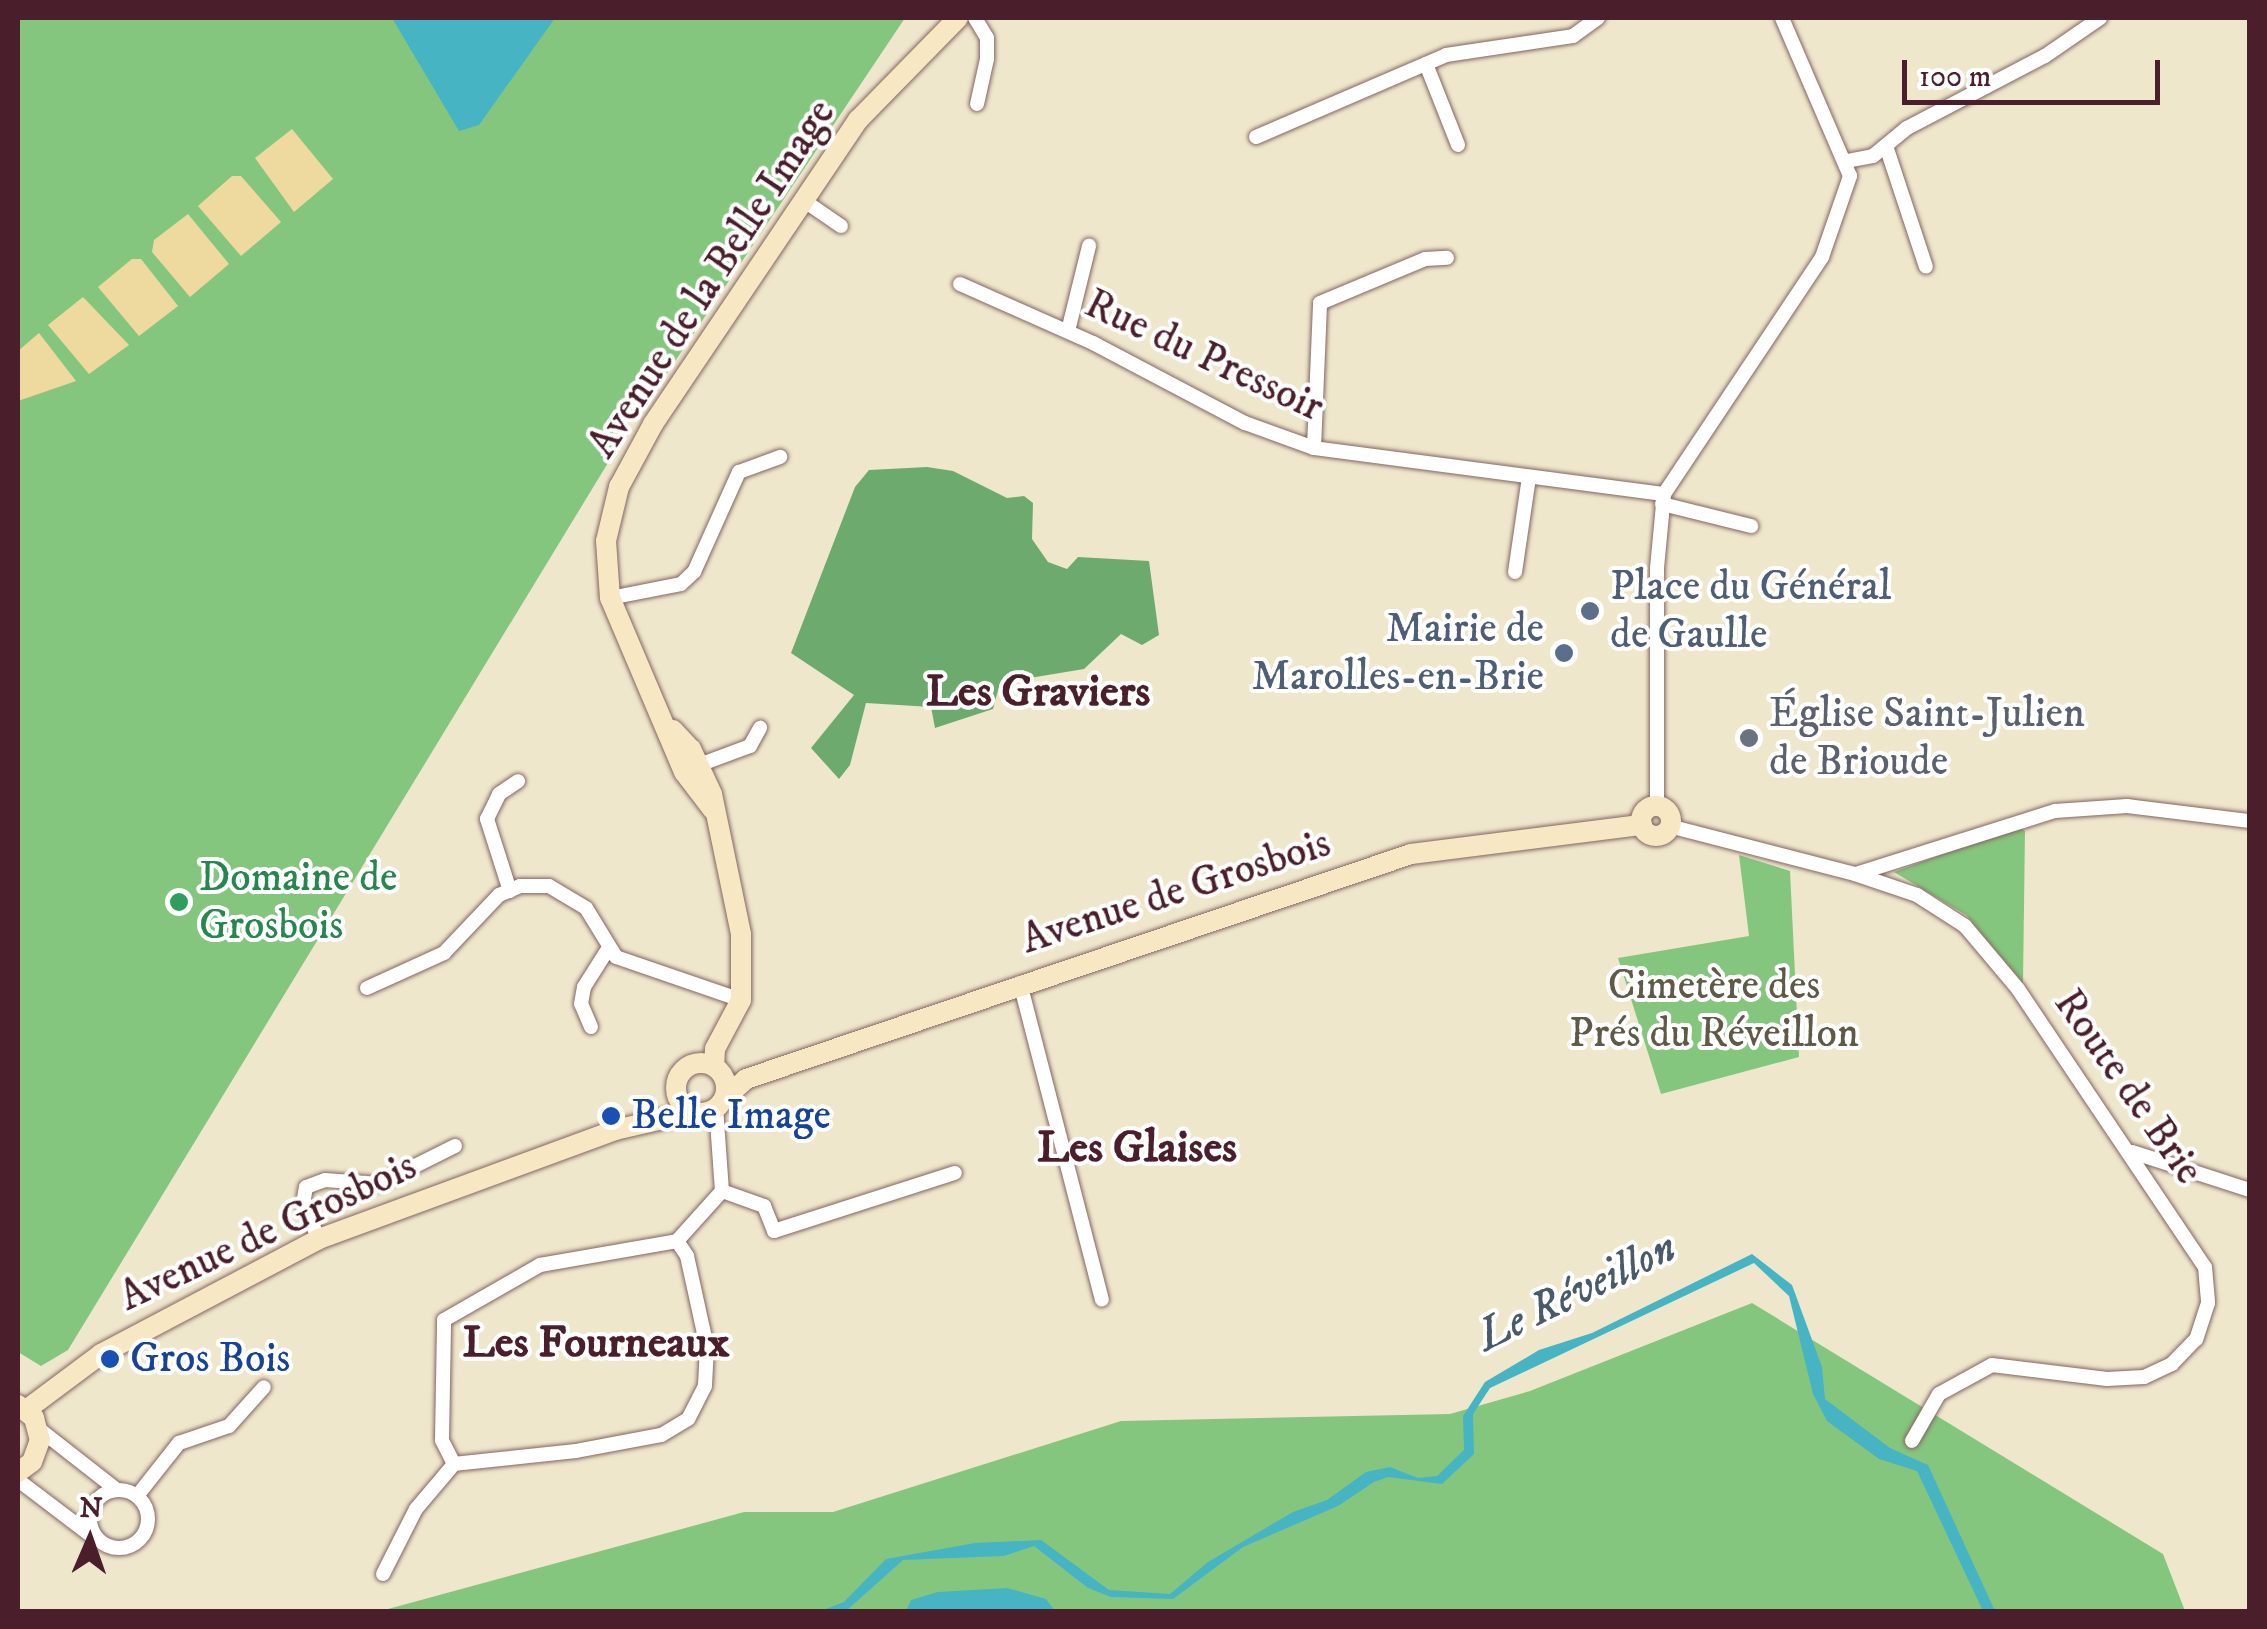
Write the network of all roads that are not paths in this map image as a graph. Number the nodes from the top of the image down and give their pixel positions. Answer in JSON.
{"nodes":[{"id":1,"x":958,"y":18,"type":"edge"},
{"id":2,"x":975,"y":18,"type":"edge"},
{"id":3,"x":1598,"y":18,"type":"edge"},
{"id":4,"x":1782,"y":18,"type":"edge"},
{"id":5,"x":2100,"y":18,"type":"edge"},
{"id":6,"x":1426,"y":64,"type":"junction"},
{"id":7,"x":977,"y":104,"type":"dead end"},
{"id":8,"x":1256,"y":137,"type":"dead end"},
{"id":9,"x":1458,"y":145,"type":"dead end"},
{"id":10,"x":1886,"y":146,"type":"junction"},
{"id":11,"x":1847,"y":161,"type":"junction"},
{"id":12,"x":803,"y":200,"type":"junction"},
{"id":13,"x":841,"y":226,"type":"dead end"},
{"id":14,"x":1089,"y":246,"type":"dead end"},
{"id":15,"x":1447,"y":258,"type":"dead end"},
{"id":16,"x":1926,"y":267,"type":"dead end"},
{"id":17,"x":960,"y":284,"type":"dead end"},
{"id":18,"x":1068,"y":332,"type":"junction"},
{"id":19,"x":1314,"y":448,"type":"junction"},
{"id":20,"x":780,"y":458,"type":"dead end"},
{"id":21,"x":1529,"y":477,"type":"junction"},
{"id":22,"x":1663,"y":499,"type":"junction"},
{"id":23,"x":1751,"y":526,"type":"dead end"},
{"id":24,"x":1516,"y":572,"type":"dead end"},
{"id":25,"x":610,"y":598,"type":"junction"},
{"id":26,"x":760,"y":728,"type":"dead end"},
{"id":27,"x":691,"y":768,"type":"junction"},
{"id":28,"x":518,"y":781,"type":"dead end"},
{"id":29,"x":1656,"y":806,"type":"junction"},
{"id":30,"x":2250,"y":821,"type":"edge"},
{"id":31,"x":1642,"y":825,"type":"junction"},
{"id":32,"x":1669,"y":826,"type":"junction"},
{"id":33,"x":1855,"y":874,"type":"junction"},
{"id":34,"x":510,"y":890,"type":"junction"},
{"id":35,"x":608,"y":948,"type":"junction"},
{"id":36,"x":1020,"y":983,"type":"junction"},
{"id":37,"x":368,"y":988,"type":"dead end"},
{"id":38,"x":735,"y":998,"type":"junction"},
{"id":39,"x":591,"y":1028,"type":"dead end"},
{"id":40,"x":690,"y":1065,"type":"junction"},
{"id":41,"x":718,"y":1070,"type":"junction"},
{"id":42,"x":746,"y":1079,"type":"junction"},
{"id":43,"x":676,"y":1089,"type":"junction"},
{"id":44,"x":709,"y":1108,"type":"junction"},
{"id":45,"x":614,"y":1130,"type":"junction"},
{"id":46,"x":454,"y":1146,"type":"dead end"},
{"id":47,"x":2131,"y":1152,"type":"junction"},
{"id":48,"x":955,"y":1173,"type":"dead end"},
{"id":49,"x":2250,"y":1190,"type":"edge"},
{"id":50,"x":722,"y":1191,"type":"junction"},
{"id":51,"x":319,"y":1240,"type":"junction"},
{"id":52,"x":677,"y":1240,"type":"junction"},
{"id":53,"x":1102,"y":1300,"type":"dead end"},
{"id":54,"x":264,"y":1387,"type":"dead end"},
{"id":55,"x":22,"y":1408,"type":"edge"},
{"id":56,"x":39,"y":1429,"type":"junction"},
{"id":57,"x":1912,"y":1441,"type":"dead end"},
{"id":58,"x":454,"y":1464,"type":"junction"},
{"id":59,"x":18,"y":1472,"type":"edge"},
{"id":60,"x":18,"y":1480,"type":"edge"},
{"id":61,"x":118,"y":1490,"type":"junction"},
{"id":62,"x":137,"y":1496,"type":"junction"},
{"id":63,"x":103,"y":1544,"type":"junction"},
{"id":64,"x":382,"y":1574,"type":"dead end"}],
"edges":[{"from":1,"to":12,"type":"street","name":"Avenue de la Belle Image"},
{"from":2,"to":7,"type":"street"},
{"from":3,"to":6,"type":"street"},
{"from":4,"to":11,"type":"street"},
{"from":5,"to":10,"type":"street"},
{"from":6,"to":8,"type":"street"},
{"from":6,"to":9,"type":"street"},
{"from":10,"to":11,"type":"street"},
{"from":10,"to":16,"type":"street"},
{"from":11,"to":22,"type":"street"},
{"from":12,"to":13,"type":"street"},
{"from":12,"to":25,"type":"street","name":"Avenue de la Belle Image"},
{"from":14,"to":18,"type":"street"},
{"from":15,"to":19,"type":"street"},
{"from":17,"to":18,"type":"street","name":"Rue du Pressoir"},
{"from":18,"to":19,"type":"street","name":"Rue du Pressoir"},
{"from":19,"to":21,"type":"street","name":"Rue du Pressoir"},
{"from":20,"to":25,"type":"street"},
{"from":21,"to":22,"type":"street","name":"Rue du Pressoir"},
{"from":21,"to":24,"type":"street"},
{"from":22,"to":23,"type":"street","name":"Rue du Pressoir"},
{"from":22,"to":29,"type":"street"},
{"from":25,"to":27,"type":"street","name":"Avenue de la Belle Image"},
{"from":26,"to":27,"type":"street"},
{"from":27,"to":38,"type":"street","name":"Avenue de la Belle Image"},
{"from":28,"to":34,"type":"street"},
{"from":29,"to":31,"type":"street"},
{"from":29,"to":32,"type":"street"},
{"from":30,"to":33,"type":"street"},
{"from":31,"to":32,"type":"street"},
{"from":31,"to":36,"type":"street","name":"Avenue de Grosbois"},
{"from":32,"to":33,"type":"street","name":"Route de Brie"},
{"from":33,"to":47,"type":"street","name":"Route de Brie"},
{"from":34,"to":35,"type":"street"},
{"from":34,"to":37,"type":"street"},
{"from":35,"to":38,"type":"street"},
{"from":35,"to":39,"type":"street"},
{"from":36,"to":42,"type":"street","name":"Avenue de Grosbois"},
{"from":36,"to":53,"type":"street"},
{"from":38,"to":40,"type":"street","name":"Avenue de la Belle Image"},
{"from":38,"to":41,"type":"street","name":"Avenue de la Belle Image"},
{"from":40,"to":41,"type":"street"},
{"from":40,"to":43,"type":"street","name":"Avenue de la Belle Image"},
{"from":41,"to":42,"type":"street"},
{"from":41,"to":44,"type":"street"},
{"from":42,"to":44,"type":"street","name":"Avenue de Grosbois"},
{"from":43,"to":44,"type":"street"},
{"from":43,"to":45,"type":"street","name":"Avenue de Grosbois"},
{"from":44,"to":45,"type":"street","name":"Avenue de Grosbois"},
{"from":44,"to":50,"type":"street"},
{"from":45,"to":51,"type":"street","name":"Avenue de Grosbois"},
{"from":46,"to":51,"type":"street"},
{"from":47,"to":49,"type":"street"},
{"from":47,"to":57,"type":"street","name":"Route de Brie"},
{"from":48,"to":50,"type":"street"},
{"from":50,"to":52,"type":"street"},
{"from":51,"to":55,"type":"street","name":"Avenue de Grosbois"},
{"from":52,"to":58,"type":"street"},
{"from":52,"to":58,"type":"street"},
{"from":54,"to":62,"type":"street"},
{"from":55,"to":56,"type":"street"},
{"from":56,"to":59,"type":"street"},
{"from":56,"to":61,"type":"street"},
{"from":58,"to":64,"type":"street"},
{"from":60,"to":63,"type":"street"},
{"from":61,"to":62,"type":"street"},
{"from":61,"to":63,"type":"street"},
{"from":62,"to":63,"type":"street"}]}
